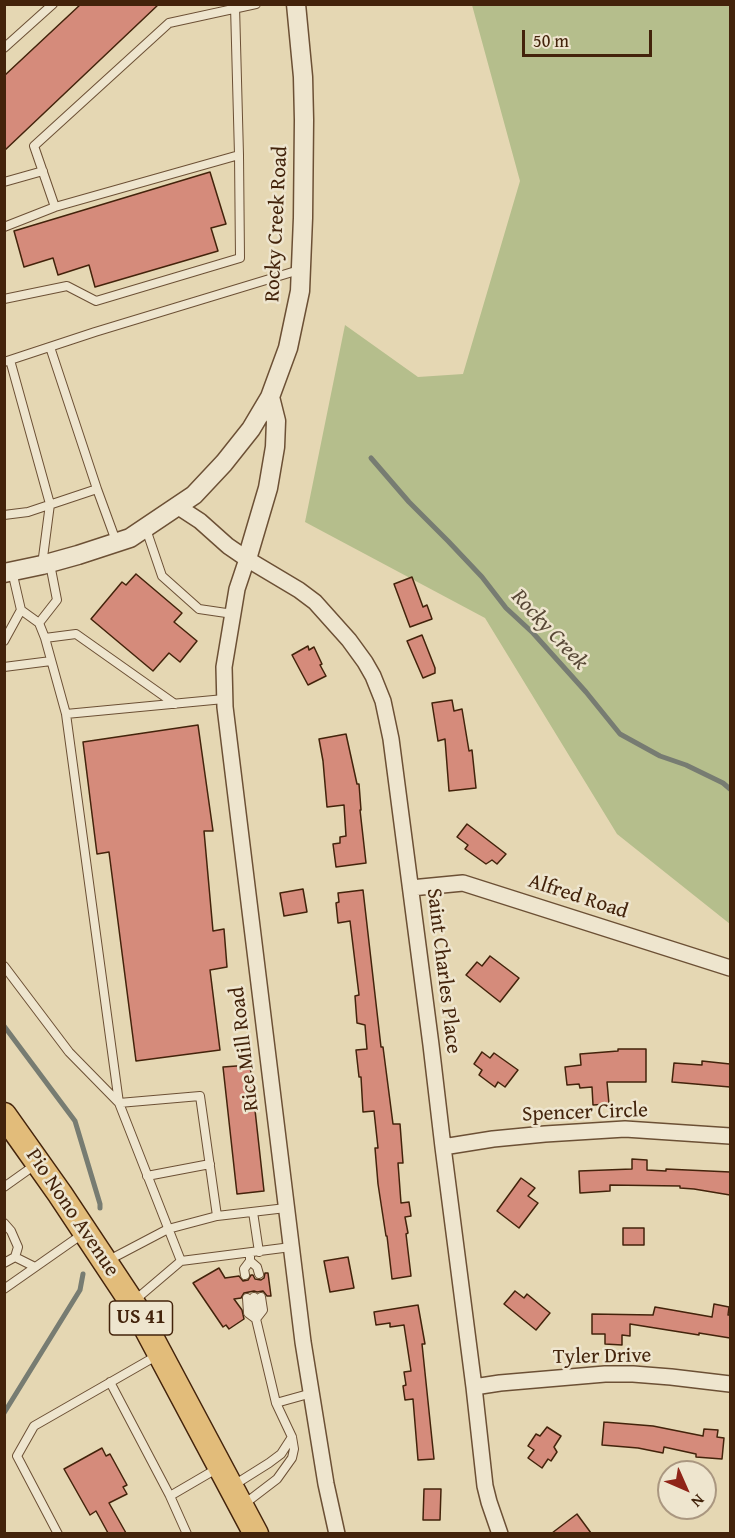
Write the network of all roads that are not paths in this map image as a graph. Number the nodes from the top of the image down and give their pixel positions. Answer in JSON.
{"nodes":[{"id":1,"x":53,"y":4,"type":"edge"},
{"id":2,"x":256,"y":4,"type":"edge"},
{"id":3,"x":296,"y":4,"type":"edge"},
{"id":4,"x":235,"y":7,"type":"edge"},
{"id":5,"x":4,"y":48,"type":"edge"},
{"id":6,"x":239,"y":155,"type":"junction"},
{"id":7,"x":43,"y":171,"type":"junction"},
{"id":8,"x":4,"y":182,"type":"edge"},
{"id":9,"x":55,"y":207,"type":"junction"},
{"id":10,"x":4,"y":227,"type":"edge"},
{"id":11,"x":301,"y":269,"type":"junction"},
{"id":12,"x":4,"y":299,"type":"edge"},
{"id":13,"x":50,"y":347,"type":"junction"},
{"id":14,"x":7,"y":361,"type":"edge"},
{"id":15,"x":270,"y":397,"type":"junction"},
{"id":16,"x":97,"y":489,"type":"junction"},
{"id":17,"x":50,"y":504,"type":"junction"},
{"id":18,"x":177,"y":506,"type":"junction"},
{"id":19,"x":4,"y":515,"type":"edge"},
{"id":20,"x":145,"y":528,"type":"junction"},
{"id":21,"x":116,"y":544,"type":"junction"},
{"id":22,"x":247,"y":559,"type":"junction"},
{"id":23,"x":46,"y":564,"type":"junction"},
{"id":24,"x":8,"y":572,"type":"edge"},
{"id":25,"x":21,"y":610,"type":"junction"},
{"id":26,"x":233,"y":614,"type":"junction"},
{"id":27,"x":39,"y":623,"type":"junction"},
{"id":28,"x":45,"y":638,"type":"junction"},
{"id":29,"x":4,"y":641,"type":"edge"},
{"id":30,"x":51,"y":661,"type":"junction"},
{"id":31,"x":4,"y":667,"type":"edge"},
{"id":32,"x":224,"y":699,"type":"junction"},
{"id":33,"x":175,"y":704,"type":"junction"},
{"id":34,"x":66,"y":714,"type":"junction"},
{"id":35,"x":411,"y":888,"type":"junction"},
{"id":36,"x":4,"y":966,"type":"edge"},
{"id":37,"x":730,"y":968,"type":"edge"},
{"id":38,"x":118,"y":1103,"type":"junction"},
{"id":39,"x":4,"y":1115,"type":"edge"},
{"id":40,"x":730,"y":1136,"type":"edge"},
{"id":41,"x":443,"y":1147,"type":"junction"},
{"id":42,"x":39,"y":1162,"type":"junction"},
{"id":43,"x":210,"y":1164,"type":"junction"},
{"id":44,"x":147,"y":1176,"type":"junction"},
{"id":45,"x":4,"y":1187,"type":"edge"},
{"id":46,"x":286,"y":1208,"type":"junction"},
{"id":47,"x":254,"y":1212,"type":"junction"},
{"id":48,"x":218,"y":1216,"type":"junction"},
{"id":49,"x":4,"y":1223,"type":"edge"},
{"id":50,"x":168,"y":1229,"type":"junction"},
{"id":51,"x":86,"y":1232,"type":"junction"},
{"id":52,"x":291,"y":1247,"type":"junction"},
{"id":53,"x":259,"y":1251,"type":"junction"},
{"id":54,"x":15,"y":1257,"type":"junction"},
{"id":55,"x":250,"y":1257,"type":"junction"},
{"id":56,"x":181,"y":1261,"type":"junction"},
{"id":57,"x":106,"y":1262,"type":"junction"},
{"id":58,"x":4,"y":1263,"type":"edge"},
{"id":59,"x":35,"y":1267,"type":"junction"},
{"id":60,"x":252,"y":1275,"type":"dead end"},
{"id":61,"x":4,"y":1289,"type":"edge"},
{"id":62,"x":132,"y":1303,"type":"junction"},
{"id":63,"x":256,"y":1319,"type":"junction"},
{"id":64,"x":160,"y":1354,"type":"junction"},
{"id":65,"x":110,"y":1382,"type":"junction"},
{"id":66,"x":730,"y":1384,"type":"edge"},
{"id":67,"x":474,"y":1387,"type":"junction"},
{"id":68,"x":312,"y":1393,"type":"junction"},
{"id":69,"x":276,"y":1403,"type":"junction"},
{"id":70,"x":292,"y":1437,"type":"junction"},
{"id":71,"x":232,"y":1486,"type":"junction"},
{"id":72,"x":170,"y":1496,"type":"junction"},
{"id":73,"x":58,"y":1533,"type":"edge"},
{"id":74,"x":187,"y":1533,"type":"edge"},
{"id":75,"x":256,"y":1533,"type":"edge"},
{"id":76,"x":337,"y":1533,"type":"edge"},
{"id":77,"x":500,"y":1533,"type":"edge"}],
"edges":[{"from":1,"to":5,"type":"lane"},
{"from":2,"to":4,"type":"lane"},
{"from":3,"to":11,"type":"street","name":"Rocky Creek Road"},
{"from":4,"to":6,"type":"lane"},
{"from":4,"to":7,"type":"lane"},
{"from":6,"to":9,"type":"lane"},
{"from":6,"to":12,"type":"lane"},
{"from":7,"to":8,"type":"lane"},
{"from":7,"to":9,"type":"lane"},
{"from":9,"to":10,"type":"lane"},
{"from":11,"to":13,"type":"lane"},
{"from":11,"to":15,"type":"street","name":"Rocky Creek Road"},
{"from":13,"to":14,"type":"lane"},
{"from":13,"to":16,"type":"lane"},
{"from":14,"to":17,"type":"lane"},
{"from":15,"to":18,"type":"street","name":"Rocky Creek Road"},
{"from":15,"to":22,"type":"street"},
{"from":16,"to":17,"type":"lane"},
{"from":16,"to":21,"type":"lane"},
{"from":17,"to":19,"type":"lane"},
{"from":17,"to":23,"type":"lane"},
{"from":18,"to":20,"type":"street","name":"Rocky Creek Road"},
{"from":18,"to":22,"type":"street","name":"Saint Charles Place"},
{"from":20,"to":21,"type":"street","name":"Rocky Creek Road"},
{"from":20,"to":26,"type":"lane"},
{"from":21,"to":23,"type":"street","name":"Rocky Creek Road"},
{"from":22,"to":26,"type":"street","name":"Rice Mill Road"},
{"from":22,"to":35,"type":"street","name":"Saint Charles Place"},
{"from":23,"to":24,"type":"street","name":"Rocky Creek Road"},
{"from":23,"to":27,"type":"lane"},
{"from":24,"to":25,"type":"lane"},
{"from":25,"to":27,"type":"lane"},
{"from":25,"to":29,"type":"lane"},
{"from":26,"to":32,"type":"street","name":"Rice Mill Road"},
{"from":27,"to":28,"type":"lane"},
{"from":28,"to":30,"type":"lane"},
{"from":28,"to":33,"type":"lane"},
{"from":30,"to":31,"type":"lane"},
{"from":30,"to":34,"type":"lane"},
{"from":32,"to":33,"type":"lane"},
{"from":32,"to":46,"type":"street","name":"Rice Mill Road"},
{"from":33,"to":34,"type":"lane"},
{"from":34,"to":38,"type":"lane"},
{"from":35,"to":37,"type":"street","name":"Alfred Road"},
{"from":35,"to":41,"type":"street","name":"Saint Charles Place"},
{"from":36,"to":38,"type":"lane"},
{"from":38,"to":43,"type":"lane"},
{"from":38,"to":44,"type":"lane"},
{"from":39,"to":42,"type":"main road","name":"Pio Nono Avenue","number":"US 41"},
{"from":40,"to":41,"type":"street","name":"Spencer Circle"},
{"from":41,"to":67,"type":"street","name":"Saint Charles Place"},
{"from":42,"to":45,"type":"lane"},
{"from":42,"to":51,"type":"main road","name":"Pio Nono Avenue","number":"US 41"},
{"from":43,"to":44,"type":"lane"},
{"from":43,"to":48,"type":"lane"},
{"from":44,"to":50,"type":"lane"},
{"from":46,"to":47,"type":"lane"},
{"from":46,"to":52,"type":"street","name":"Rice Mill Road"},
{"from":47,"to":48,"type":"lane"},
{"from":47,"to":53,"type":"lane"},
{"from":48,"to":50,"type":"lane"},
{"from":49,"to":54,"type":"lane"},
{"from":50,"to":56,"type":"lane"},
{"from":50,"to":57,"type":"lane"},
{"from":51,"to":57,"type":"main road","name":"Pio Nono Avenue","number":"US 41"},
{"from":51,"to":59,"type":"lane"},
{"from":52,"to":53,"type":"lane"},
{"from":52,"to":68,"type":"street","name":"Rice Mill Road"},
{"from":53,"to":55,"type":"lane"},
{"from":54,"to":58,"type":"lane"},
{"from":54,"to":59,"type":"lane"},
{"from":55,"to":56,"type":"lane"},
{"from":55,"to":60,"type":"lane"},
{"from":56,"to":62,"type":"lane"},
{"from":57,"to":62,"type":"main road","name":"Pio Nono Avenue","number":"US 41"},
{"from":59,"to":61,"type":"lane"},
{"from":62,"to":64,"type":"main road","name":"Pio Nono Avenue","number":"US 41"},
{"from":63,"to":63,"type":"lane"},
{"from":63,"to":69,"type":"lane"},
{"from":64,"to":65,"type":"lane"},
{"from":64,"to":71,"type":"main road","name":"Pio Nono Avenue","number":"US 41"},
{"from":65,"to":72,"type":"lane"},
{"from":65,"to":73,"type":"lane"},
{"from":66,"to":67,"type":"street","name":"Tyler Drive"},
{"from":67,"to":77,"type":"street","name":"Saint Charles Place"},
{"from":68,"to":69,"type":"lane"},
{"from":68,"to":76,"type":"street","name":"Rice Mill Road"},
{"from":69,"to":70,"type":"lane"},
{"from":70,"to":71,"type":"lane"},
{"from":70,"to":71,"type":"lane"},
{"from":71,"to":72,"type":"lane"},
{"from":71,"to":75,"type":"main road","name":"Pio Nono Avenue","number":"US 41"},
{"from":72,"to":74,"type":"lane"}]}
